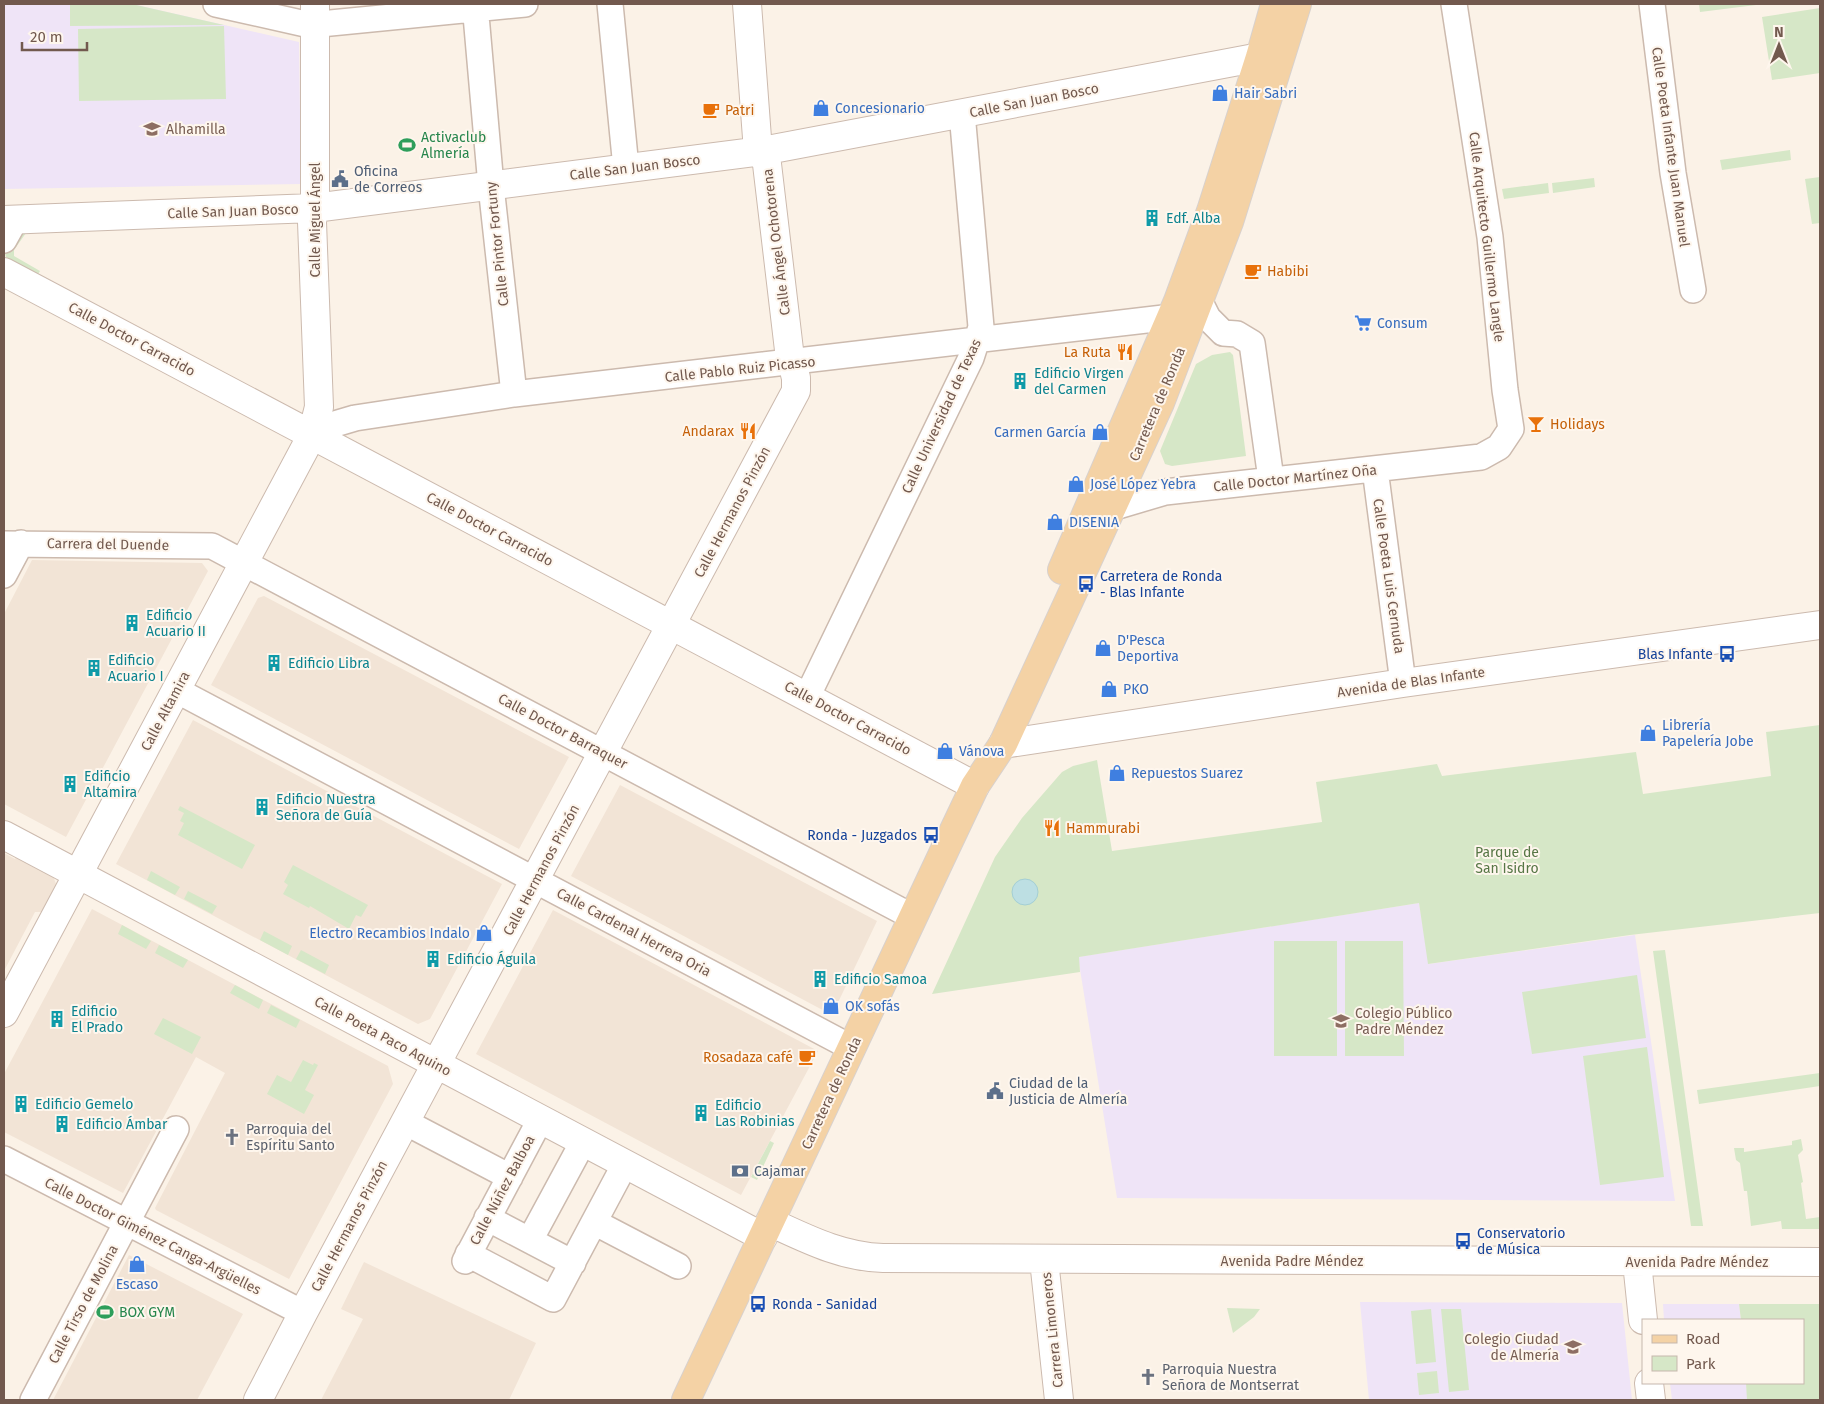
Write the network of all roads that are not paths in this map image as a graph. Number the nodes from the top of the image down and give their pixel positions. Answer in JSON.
{"nodes":[{"id":1,"x":216,"y":4,"type":"edge"},
{"id":2,"x":525,"y":4,"type":"edge"},
{"id":3,"x":610,"y":4,"type":"edge"},
{"id":4,"x":747,"y":4,"type":"edge"},
{"id":5,"x":1454,"y":4,"type":"edge"},
{"id":6,"x":1652,"y":4,"type":"edge"},
{"id":7,"x":1290,"y":5,"type":"edge"},
{"id":8,"x":475,"y":6,"type":"edge"},
{"id":9,"x":315,"y":14,"type":"edge"},
{"id":10,"x":1260,"y":57,"type":"junction"},
{"id":11,"x":962,"y":113,"type":"junction"},
{"id":12,"x":762,"y":151,"type":"junction"},
{"id":13,"x":626,"y":168,"type":"junction"},
{"id":14,"x":491,"y":186,"type":"junction"},
{"id":15,"x":314,"y":208,"type":"junction"},
{"id":16,"x":9,"y":227,"type":"edge"},
{"id":17,"x":4,"y":272,"type":"edge"},
{"id":18,"x":1693,"y":290,"type":"dead end"},
{"id":19,"x":1199,"y":300,"type":"junction"},
{"id":20,"x":1172,"y":317,"type":"junction"},
{"id":21,"x":977,"y":341,"type":"junction"},
{"id":22,"x":791,"y":362,"type":"junction"},
{"id":23,"x":514,"y":394,"type":"junction"},
{"id":24,"x":312,"y":435,"type":"junction"},
{"id":25,"x":1481,"y":457,"type":"joint"},
{"id":26,"x":1375,"y":469,"type":"junction"},
{"id":27,"x":1271,"y":479,"type":"junction"},
{"id":28,"x":1111,"y":508,"type":"junction"},
{"id":29,"x":12,"y":544,"type":"edge"},
{"id":30,"x":212,"y":546,"type":"joint"},
{"id":31,"x":244,"y":563,"type":"junction"},
{"id":32,"x":4,"y":575,"type":"edge"},
{"id":33,"x":1820,"y":625,"type":"edge"},
{"id":34,"x":672,"y":626,"type":"junction"},
{"id":35,"x":1403,"y":683,"type":"junction"},
{"id":36,"x":176,"y":690,"type":"junction"},
{"id":37,"x":807,"y":697,"type":"junction"},
{"id":38,"x":1003,"y":744,"type":"junction"},
{"id":39,"x":604,"y":753,"type":"junction"},
{"id":40,"x":975,"y":786,"type":"junction"},
{"id":41,"x":4,"y":835,"type":"edge"},
{"id":42,"x":78,"y":875,"type":"junction"},
{"id":43,"x":535,"y":880,"type":"junction"},
{"id":44,"x":913,"y":917,"type":"junction"},
{"id":45,"x":4,"y":1014,"type":"edge"},
{"id":46,"x":852,"y":1048,"type":"junction"},
{"id":47,"x":436,"y":1065,"type":"junction"},
{"id":48,"x":540,"y":1120,"type":"junction"},
{"id":49,"x":406,"y":1122,"type":"junction"},
{"id":50,"x":176,"y":1129,"type":"dead end"},
{"id":51,"x":583,"y":1142,"type":"junction"},
{"id":52,"x":4,"y":1160,"type":"edge"},
{"id":53,"x":625,"y":1164,"type":"junction"},
{"id":54,"x":510,"y":1177,"type":"junction"},
{"id":55,"x":488,"y":1218,"type":"junction"},
{"id":56,"x":594,"y":1222,"type":"junction"},
{"id":57,"x":126,"y":1223,"type":"junction"},
{"id":58,"x":766,"y":1230,"type":"junction"},
{"id":59,"x":530,"y":1240,"type":"junction"},
{"id":60,"x":1044,"y":1260,"type":"junction"},
{"id":61,"x":1637,"y":1262,"type":"junction"},
{"id":62,"x":1820,"y":1262,"type":"edge"},
{"id":63,"x":573,"y":1263,"type":"junction"},
{"id":64,"x":678,"y":1266,"type":"dead end"},
{"id":65,"x":303,"y":1314,"type":"junction"},
{"id":66,"x":1643,"y":1319,"type":"edge"},
{"id":67,"x":1649,"y":1384,"type":"edge"},
{"id":68,"x":33,"y":1400,"type":"edge"},
{"id":69,"x":258,"y":1400,"type":"edge"},
{"id":70,"x":686,"y":1400,"type":"edge"},
{"id":71,"x":1059,"y":1400,"type":"edge"},
{"id":72,"x":1651,"y":1400,"type":"edge"}],
"edges":[{"from":1,"to":9,"type":"street"},
{"from":2,"to":8,"type":"street"},
{"from":3,"to":13,"type":"street"},
{"from":4,"to":12,"type":"street","name":"Calle Ángel Ochotorena"},
{"from":5,"to":25,"type":"street","name":"Calle Arquitecto Guillermo Langle"},
{"from":6,"to":18,"type":"street","name":"Calle Poeta Infante Juan Manuel"},
{"from":7,"to":10,"type":"main road","name":"Carretera de Ronda"},
{"from":7,"to":19,"type":"main road","name":"Carretera de Ronda"},
{"from":8,"to":9,"type":"street"},
{"from":8,"to":14,"type":"street","name":"Calle Pintor Fortuny"},
{"from":9,"to":15,"type":"street","name":"Calle Miguel Ángel"},
{"from":10,"to":11,"type":"street","name":"Calle San Juan Bosco"},
{"from":10,"to":20,"type":"main road","name":"Carretera de Ronda"},
{"from":11,"to":12,"type":"street","name":"Calle San Juan Bosco"},
{"from":11,"to":21,"type":"street","name":"Calle Universidad de Texas"},
{"from":12,"to":13,"type":"street","name":"Calle San Juan Bosco"},
{"from":12,"to":22,"type":"street","name":"Calle Ángel Ochotorena"},
{"from":13,"to":14,"type":"street","name":"Calle San Juan Bosco"},
{"from":14,"to":15,"type":"street","name":"Calle San Juan Bosco"},
{"from":14,"to":23,"type":"street","name":"Calle Pintor Fortuny"},
{"from":15,"to":16,"type":"street","name":"Calle San Juan Bosco"},
{"from":15,"to":24,"type":"street","name":"Calle Miguel Ángel"},
{"from":17,"to":24,"type":"street","name":"Calle Doctor Carracido"},
{"from":19,"to":27,"type":"street"},
{"from":19,"to":28,"type":"main road","name":"Carretera de Ronda"},
{"from":20,"to":21,"type":"street","name":"Calle Pablo Ruiz Picasso"},
{"from":20,"to":40,"type":"main road","name":"Carretera de Ronda"},
{"from":21,"to":22,"type":"street","name":"Calle Pablo Ruiz Picasso"},
{"from":21,"to":37,"type":"street","name":"Calle Universidad de Texas"},
{"from":22,"to":23,"type":"street","name":"Calle Pablo Ruiz Picasso"},
{"from":22,"to":34,"type":"street","name":"Calle Hermanos Pinzón"},
{"from":23,"to":24,"type":"street","name":"Calle Pablo Ruiz Picasso"},
{"from":24,"to":31,"type":"street","name":"Calle Altamira"},
{"from":24,"to":34,"type":"street","name":"Calle Doctor Carracido"},
{"from":25,"to":26,"type":"street","name":"Calle Doctor Martínez Oña"},
{"from":26,"to":27,"type":"street","name":"Calle Doctor Martínez Oña"},
{"from":26,"to":35,"type":"street","name":"Calle Poeta Luis Cernuda"},
{"from":27,"to":28,"type":"street","name":"Calle Doctor Martínez Oña"},
{"from":28,"to":38,"type":"main road","name":"Carretera de Ronda"},
{"from":29,"to":30,"type":"street","name":"Carrera del Duende"},
{"from":29,"to":32,"type":"street"},
{"from":30,"to":31,"type":"street","name":"Calle Doctor Barraquer"},
{"from":31,"to":36,"type":"street","name":"Calle Altamira"},
{"from":31,"to":39,"type":"street","name":"Calle Doctor Barraquer"},
{"from":33,"to":35,"type":"street","name":"Avenida de Blas Infante"},
{"from":34,"to":37,"type":"street","name":"Calle Doctor Carracido"},
{"from":34,"to":39,"type":"street","name":"Calle Hermanos Pinzón"},
{"from":35,"to":38,"type":"street","name":"Avenida de Blas Infante"},
{"from":36,"to":42,"type":"street","name":"Calle Altamira"},
{"from":36,"to":43,"type":"street","name":"Calle Cardenal Herrera Oria"},
{"from":37,"to":40,"type":"street","name":"Calle Doctor Carracido"},
{"from":38,"to":40,"type":"main road","name":"Carretera de Ronda"},
{"from":39,"to":43,"type":"street","name":"Calle Hermanos Pinzón"},
{"from":39,"to":44,"type":"street","name":"Calle Doctor Barraquer"},
{"from":40,"to":44,"type":"main road","name":"Carretera de Ronda"},
{"from":41,"to":42,"type":"street","name":"Calle Poeta Paco Aquino"},
{"from":42,"to":45,"type":"street","name":"Calle Altamira"},
{"from":42,"to":47,"type":"street","name":"Calle Poeta Paco Aquino"},
{"from":43,"to":46,"type":"street","name":"Calle Cardenal Herrera Oria"},
{"from":43,"to":47,"type":"street","name":"Calle Hermanos Pinzón"},
{"from":44,"to":46,"type":"main road","name":"Carretera de Ronda"},
{"from":46,"to":58,"type":"main road","name":"Carretera de Ronda"},
{"from":47,"to":48,"type":"street","name":"Calle Poeta Paco Aquino"},
{"from":47,"to":49,"type":"street","name":"Calle Hermanos Pinzón"},
{"from":48,"to":51,"type":"street","name":"Calle Poeta Paco Aquino"},
{"from":48,"to":54,"type":"street","name":"Calle Núñez Balboa"},
{"from":49,"to":54,"type":"street"},
{"from":49,"to":65,"type":"street","name":"Calle Hermanos Pinzón"},
{"from":50,"to":57,"type":"street","name":"Calle Tirso de Molina"},
{"from":51,"to":53,"type":"street","name":"Calle Poeta Paco Aquino"},
{"from":51,"to":59,"type":"street"},
{"from":52,"to":57,"type":"street","name":"Calle Doctor Giménez Canga-Argüelles"},
{"from":53,"to":56,"type":"street"},
{"from":53,"to":58,"type":"street","name":"Calle Poeta Paco Aquino"},
{"from":54,"to":55,"type":"street","name":"Calle Núñez Balboa"},
{"from":55,"to":59,"type":"street"},
{"from":55,"to":63,"type":"street","name":"Calle Núñez Balboa"},
{"from":56,"to":63,"type":"street"},
{"from":56,"to":64,"type":"street"},
{"from":57,"to":65,"type":"street","name":"Calle Doctor Giménez Canga-Argüelles"},
{"from":57,"to":68,"type":"street","name":"Calle Tirso de Molina"},
{"from":58,"to":60,"type":"street","name":"Avenida Padre Méndez"},
{"from":58,"to":70,"type":"main road","name":"Carretera de Ronda"},
{"from":59,"to":63,"type":"street"},
{"from":60,"to":61,"type":"street","name":"Avenida Padre Méndez"},
{"from":60,"to":71,"type":"street","name":"Carrera Limoneros"},
{"from":61,"to":62,"type":"street","name":"Avenida Padre Méndez"},
{"from":61,"to":66,"type":"street"},
{"from":65,"to":69,"type":"street","name":"Calle Hermanos Pinzón"},
{"from":67,"to":72,"type":"street"}]}
